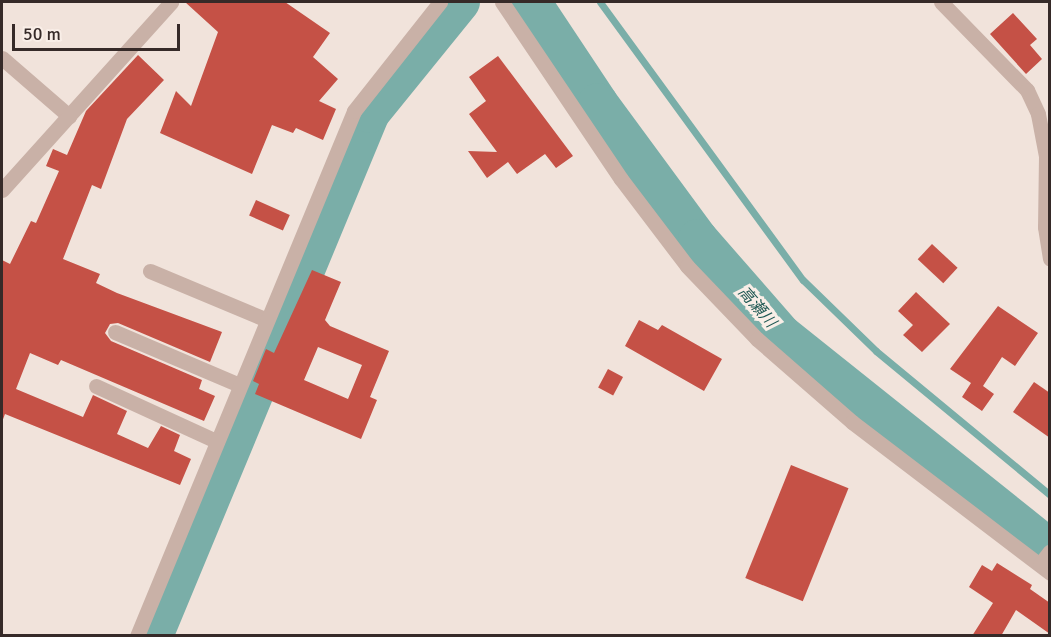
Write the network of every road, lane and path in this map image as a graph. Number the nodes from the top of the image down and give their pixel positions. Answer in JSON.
{"nodes":[{"id":1,"x":171,"y":2,"type":"edge"},
{"id":2,"x":440,"y":2,"type":"edge"},
{"id":3,"x":502,"y":2,"type":"edge"},
{"id":4,"x":941,"y":2,"type":"edge"},
{"id":5,"x":2,"y":58,"type":"edge"},
{"id":6,"x":69,"y":116,"type":"junction"},
{"id":7,"x":2,"y":190,"type":"edge"},
{"id":8,"x":1050,"y":259,"type":"edge"},
{"id":9,"x":150,"y":271,"type":"dead end"},
{"id":10,"x":265,"y":319,"type":"junction"},
{"id":11,"x":115,"y":332,"type":"dead end"},
{"id":12,"x":238,"y":385,"type":"junction"},
{"id":13,"x":96,"y":386,"type":"dead end"},
{"id":14,"x":216,"y":441,"type":"junction"},
{"id":15,"x":1050,"y":551,"type":"edge"},
{"id":16,"x":1045,"y":569,"type":"edge"},
{"id":17,"x":137,"y":636,"type":"edge"}],
"edges":[{"from":1,"to":6,"type":"street"},
{"from":2,"to":10,"type":"street"},
{"from":3,"to":16,"type":"street"},
{"from":4,"to":8,"type":"street"},
{"from":5,"to":6,"type":"street"},
{"from":6,"to":7,"type":"street"},
{"from":9,"to":10,"type":"street"},
{"from":10,"to":12,"type":"street"},
{"from":11,"to":12,"type":"street"},
{"from":12,"to":14,"type":"street"},
{"from":13,"to":14,"type":"street"},
{"from":14,"to":17,"type":"street"},
{"from":15,"to":16,"type":"street"}]}
